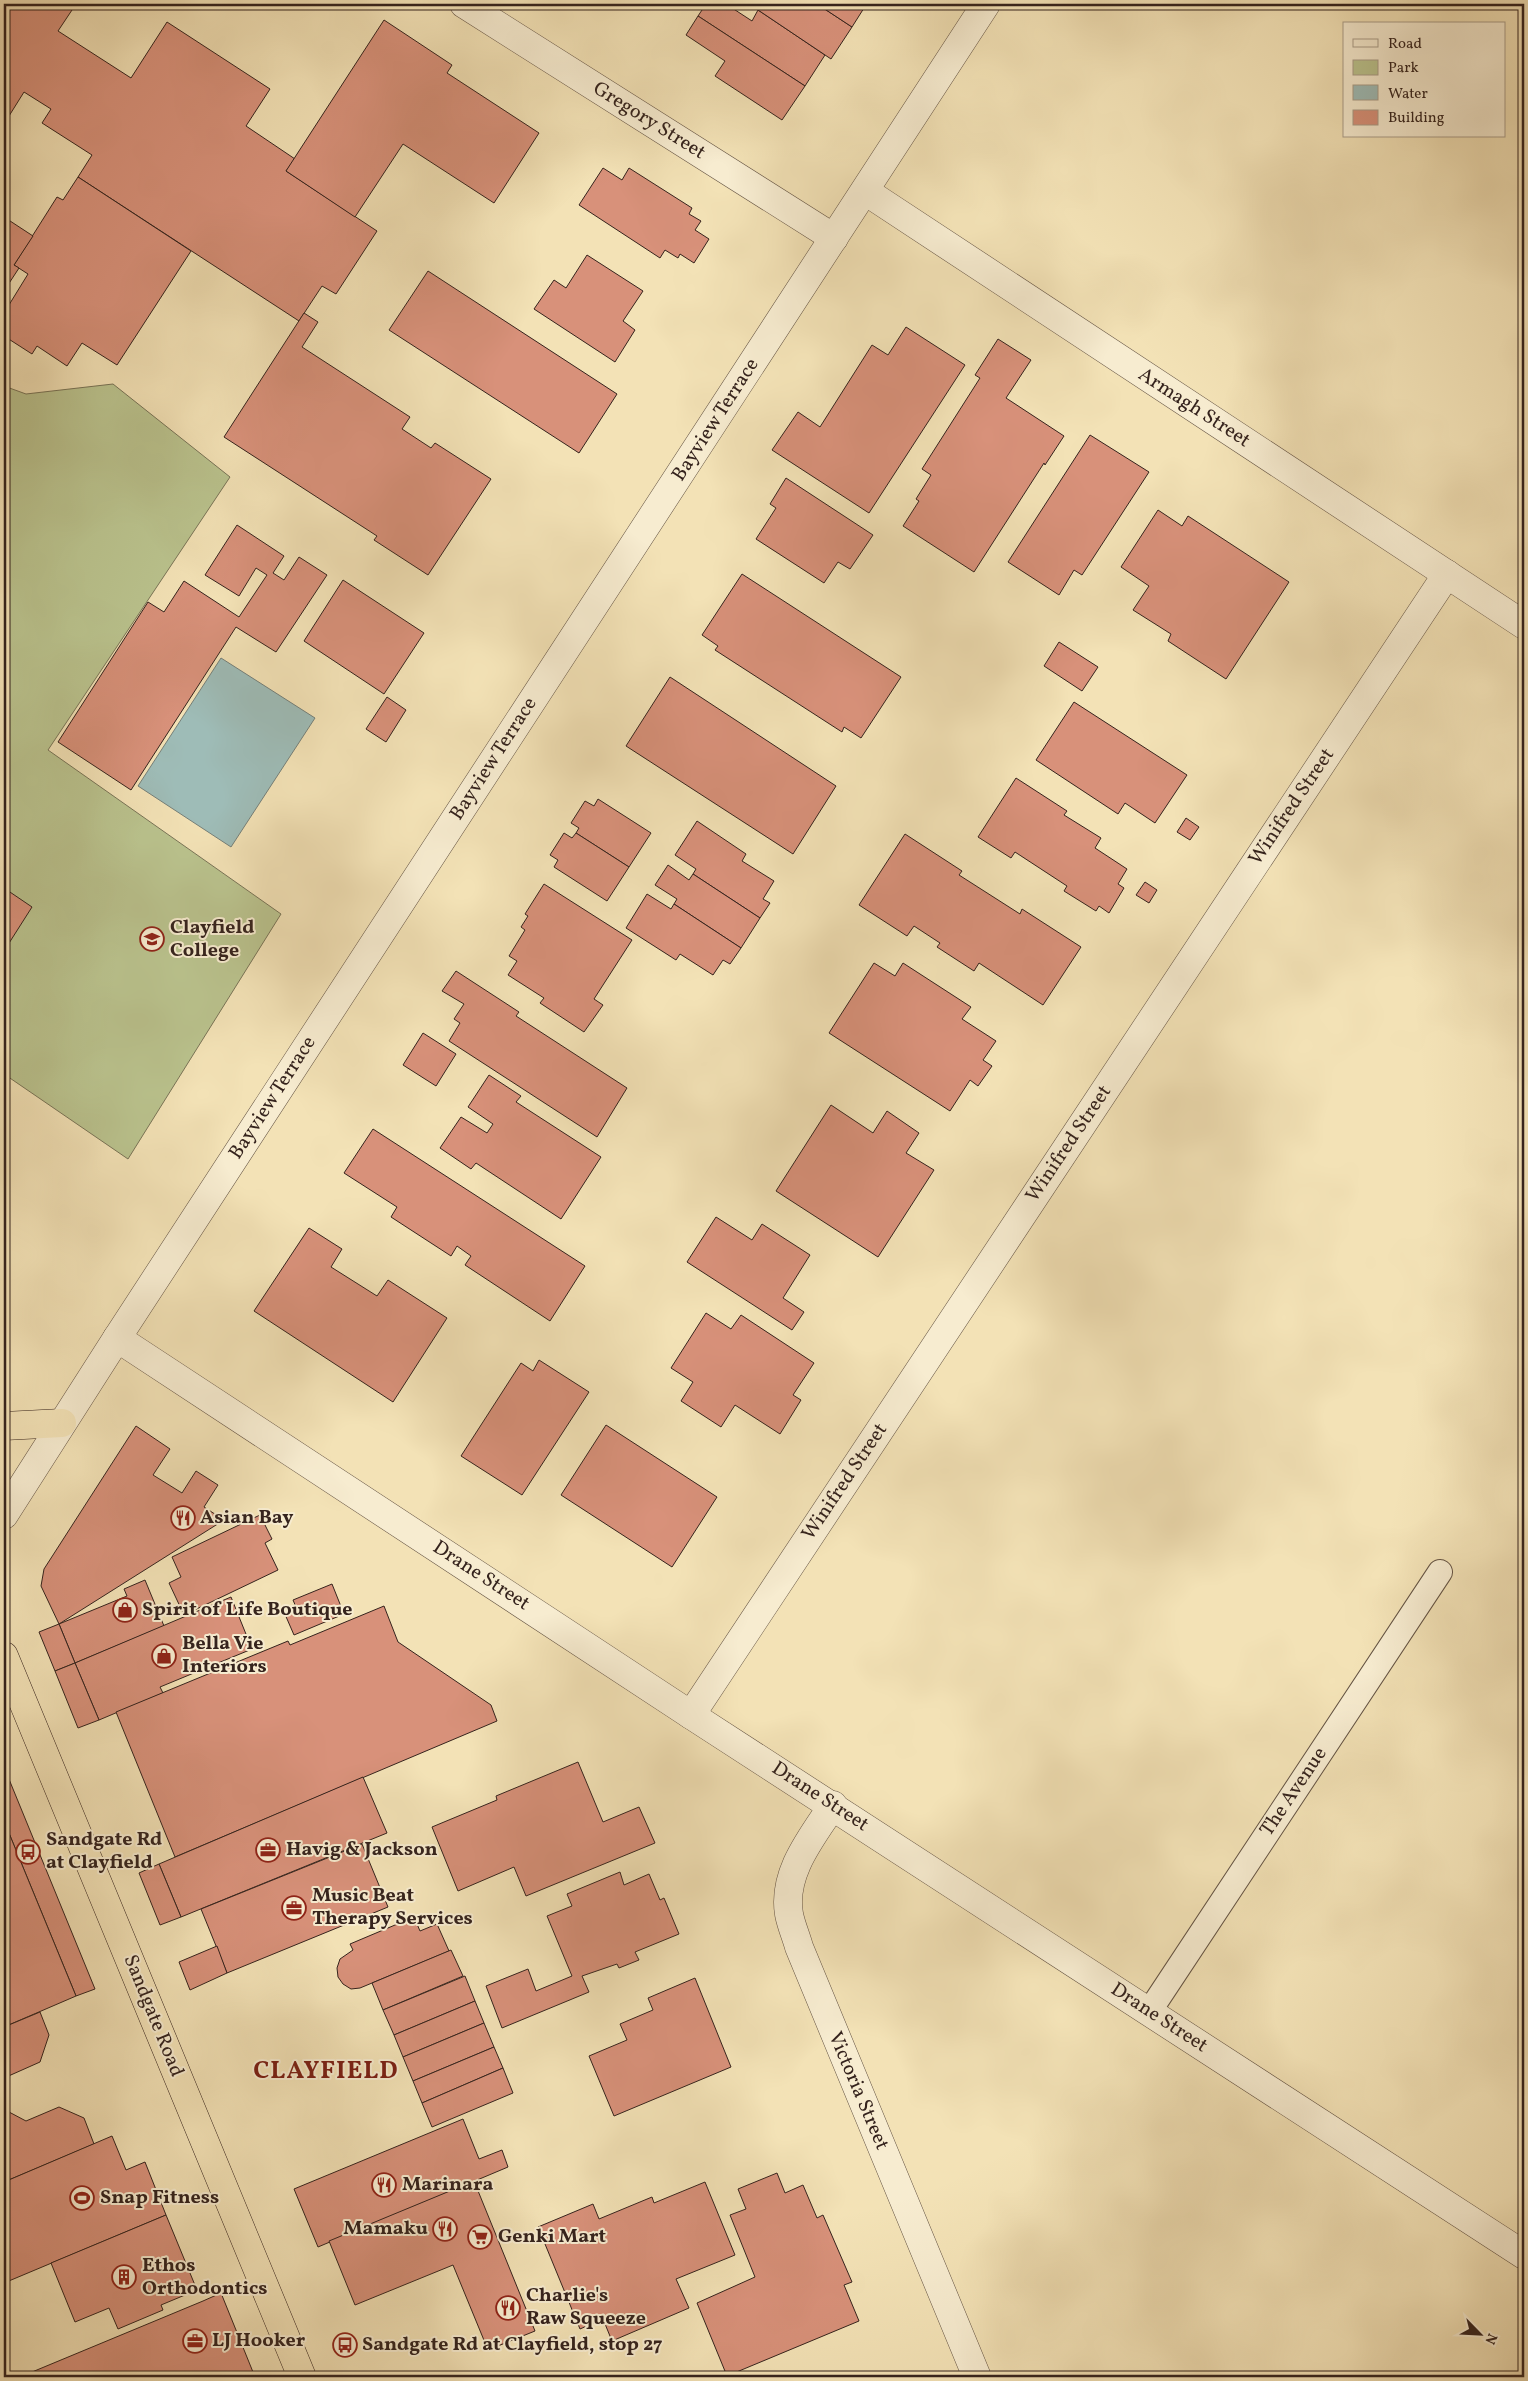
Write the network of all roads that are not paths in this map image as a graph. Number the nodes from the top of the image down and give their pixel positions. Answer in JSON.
{"nodes":[{"id":1,"x":464,"y":4,"type":"edge"},
{"id":2,"x":986,"y":4,"type":"edge"},
{"id":3,"x":865,"y":191,"type":"junction"},
{"id":4,"x":834,"y":238,"type":"junction"},
{"id":5,"x":1446,"y":574,"type":"junction"},
{"id":6,"x":1524,"y":625,"type":"edge"},
{"id":7,"x":117,"y":1338,"type":"junction"},
{"id":8,"x":62,"y":1423,"type":"junction"},
{"id":9,"x":4,"y":1426,"type":"edge"},
{"id":10,"x":4,"y":1515,"type":"edge"},
{"id":11,"x":1440,"y":1572,"type":"dead end"},
{"id":12,"x":4,"y":1656,"type":"edge"},
{"id":13,"x":691,"y":1715,"type":"junction"},
{"id":14,"x":833,"y":1805,"type":"junction"},
{"id":15,"x":1149,"y":2012,"type":"junction"},
{"id":16,"x":1524,"y":2255,"type":"edge"},
{"id":17,"x":302,"y":2377,"type":"edge"},
{"id":18,"x":977,"y":2377,"type":"edge"}],
"edges":[{"from":1,"to":4,"type":"street","name":"Gregory Street"},
{"from":2,"to":3,"type":"street","name":"Bayview Terrace"},
{"from":3,"to":4,"type":"street","name":"Bayview Terrace"},
{"from":3,"to":5,"type":"street","name":"Armagh Street"},
{"from":4,"to":7,"type":"street","name":"Bayview Terrace"},
{"from":5,"to":6,"type":"street","name":"Armagh Street"},
{"from":5,"to":13,"type":"street","name":"Winifred Street"},
{"from":7,"to":8,"type":"street","name":"Bayview Terrace"},
{"from":7,"to":13,"type":"street","name":"Drane Street"},
{"from":8,"to":9,"type":"highway"},
{"from":8,"to":10,"type":"street","name":"Bayview Terrace"},
{"from":11,"to":15,"type":"lane","name":"The Avenue"},
{"from":12,"to":17,"type":"highway","name":"Sandgate Road"},
{"from":13,"to":14,"type":"street","name":"Drane Street"},
{"from":14,"to":15,"type":"street","name":"Drane Street"},
{"from":14,"to":18,"type":"street","name":"Victoria Street"},
{"from":15,"to":16,"type":"street","name":"Drane Street"}]}
